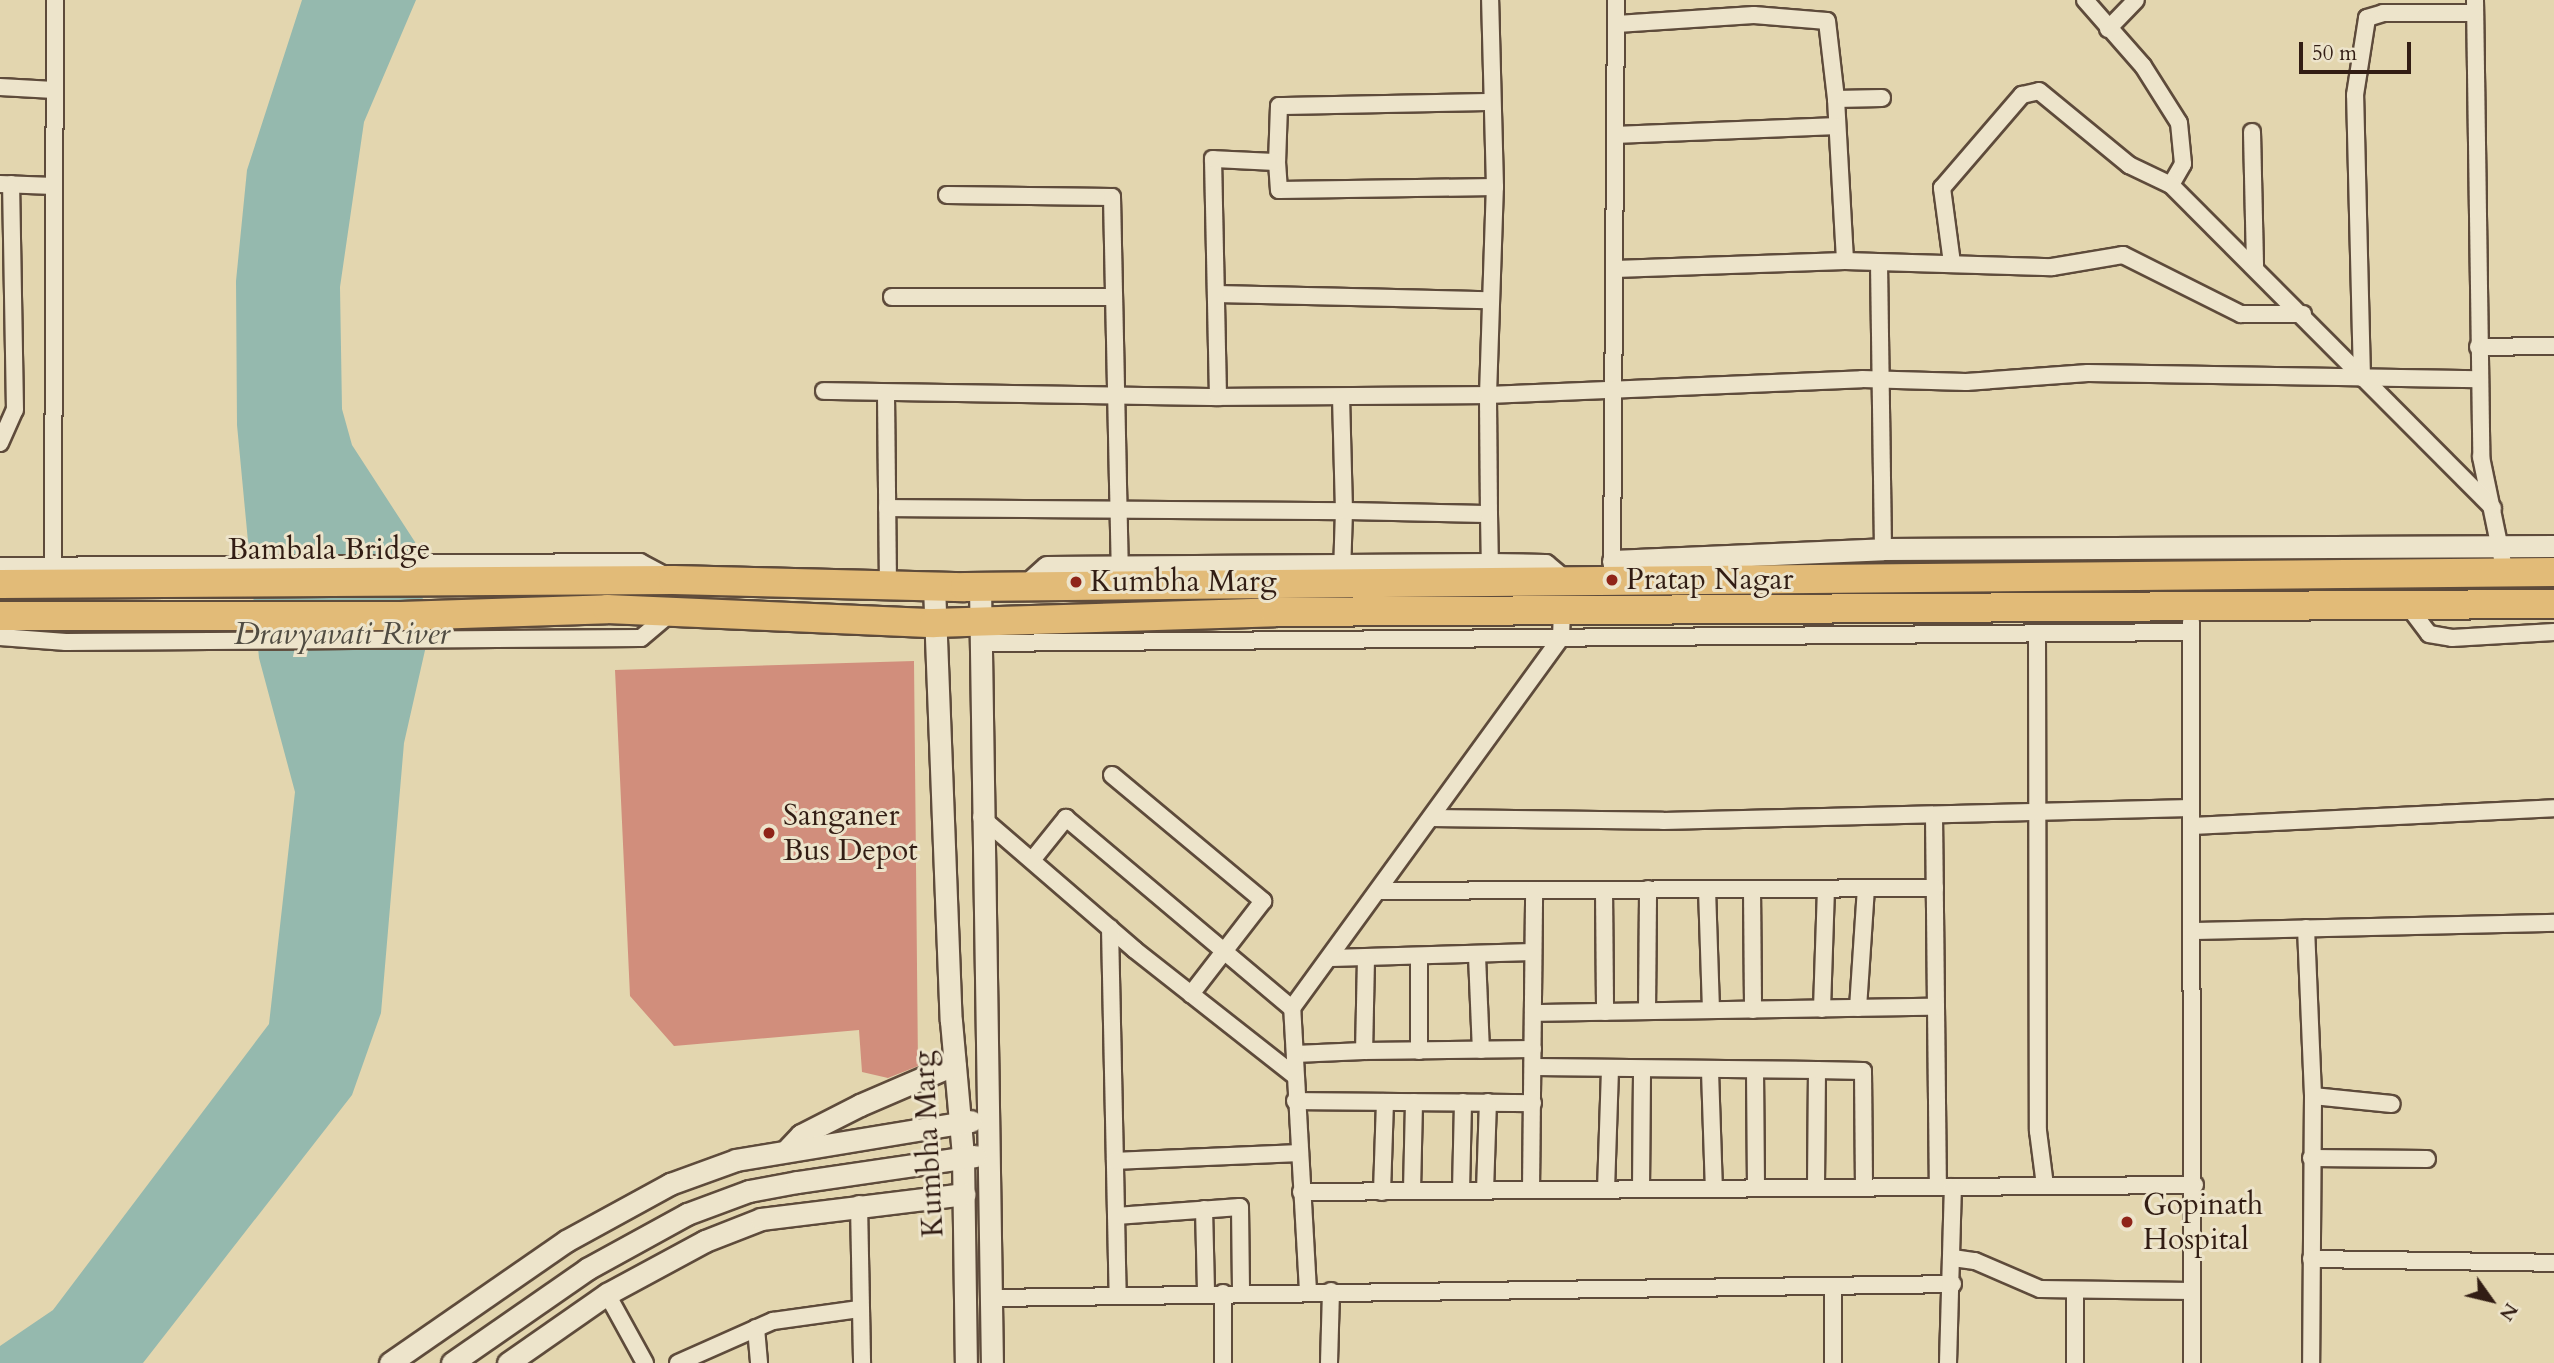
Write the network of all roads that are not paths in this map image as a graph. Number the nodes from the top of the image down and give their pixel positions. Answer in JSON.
{"nodes":[{"id":1,"x":55,"y":0,"type":"edge"},
{"id":2,"x":1490,"y":0,"type":"edge"},
{"id":3,"x":1616,"y":0,"type":"edge"},
{"id":4,"x":2085,"y":0,"type":"edge"},
{"id":5,"x":2136,"y":0,"type":"edge"},
{"id":6,"x":2475,"y":7,"type":"edge"},
{"id":7,"x":1617,"y":24,"type":"junction"},
{"id":8,"x":2109,"y":29,"type":"junction"},
{"id":9,"x":0,"y":87,"type":"edge"},
{"id":10,"x":54,"y":90,"type":"junction"},
{"id":11,"x":1882,"y":98,"type":"dead end"},
{"id":12,"x":1836,"y":99,"type":"junction"},
{"id":13,"x":1492,"y":102,"type":"junction"},
{"id":14,"x":1836,"y":126,"type":"junction"},
{"id":15,"x":2252,"y":132,"type":"dead end"},
{"id":16,"x":1616,"y":135,"type":"junction"},
{"id":17,"x":1277,"y":162,"type":"junction"},
{"id":18,"x":6,"y":184,"type":"edge"},
{"id":19,"x":2171,"y":185,"type":"junction"},
{"id":20,"x":54,"y":186,"type":"junction"},
{"id":21,"x":1495,"y":187,"type":"junction"},
{"id":22,"x":947,"y":195,"type":"dead end"},
{"id":23,"x":1845,"y":261,"type":"junction"},
{"id":24,"x":1952,"y":263,"type":"junction"},
{"id":25,"x":1879,"y":264,"type":"junction"},
{"id":26,"x":2256,"y":267,"type":"junction"},
{"id":27,"x":1615,"y":269,"type":"junction"},
{"id":28,"x":1216,"y":294,"type":"junction"},
{"id":29,"x":892,"y":297,"type":"dead end"},
{"id":30,"x":1113,"y":297,"type":"junction"},
{"id":31,"x":1488,"y":300,"type":"junction"},
{"id":32,"x":7,"y":310,"type":"edge"},
{"id":33,"x":2303,"y":314,"type":"junction"},
{"id":34,"x":2554,"y":346,"type":"edge"},
{"id":35,"x":2478,"y":347,"type":"junction"},
{"id":36,"x":1881,"y":379,"type":"junction"},
{"id":37,"x":2362,"y":379,"type":"junction"},
{"id":38,"x":2479,"y":379,"type":"junction"},
{"id":39,"x":1614,"y":390,"type":"junction"},
{"id":40,"x":824,"y":391,"type":"dead end"},
{"id":41,"x":886,"y":395,"type":"junction"},
{"id":42,"x":1488,"y":395,"type":"junction"},
{"id":43,"x":1218,"y":397,"type":"junction"},
{"id":44,"x":1341,"y":398,"type":"junction"},
{"id":45,"x":1114,"y":399,"type":"junction"},
{"id":46,"x":0,"y":443,"type":"edge"},
{"id":47,"x":887,"y":508,"type":"junction"},
{"id":48,"x":2493,"y":508,"type":"junction"},
{"id":49,"x":1344,"y":510,"type":"junction"},
{"id":50,"x":1118,"y":512,"type":"junction"},
{"id":51,"x":1489,"y":514,"type":"junction"},
{"id":52,"x":2554,"y":546,"type":"edge"},
{"id":53,"x":1883,"y":549,"type":"junction"},
{"id":54,"x":2503,"y":560,"type":"junction"},
{"id":55,"x":53,"y":563,"type":"junction"},
{"id":56,"x":0,"y":566,"type":"edge"},
{"id":57,"x":1612,"y":571,"type":"junction"},
{"id":58,"x":2554,"y":572,"type":"edge"},
{"id":59,"x":1342,"y":573,"type":"junction"},
{"id":60,"x":1490,"y":573,"type":"junction"},
{"id":61,"x":1120,"y":574,"type":"junction"},
{"id":62,"x":673,"y":580,"type":"junction"},
{"id":63,"x":0,"y":584,"type":"edge"},
{"id":64,"x":888,"y":585,"type":"junction"},
{"id":65,"x":934,"y":586,"type":"junction"},
{"id":66,"x":980,"y":586,"type":"junction"},
{"id":67,"x":2554,"y":604,"type":"edge"},
{"id":68,"x":2408,"y":606,"type":"junction"},
{"id":69,"x":673,"y":611,"type":"junction"},
{"id":70,"x":0,"y":615,"type":"edge"},
{"id":71,"x":2191,"y":618,"type":"junction"},
{"id":72,"x":934,"y":623,"type":"junction"},
{"id":73,"x":1562,"y":626,"type":"junction"},
{"id":74,"x":980,"y":632,"type":"junction"},
{"id":75,"x":2554,"y":632,"type":"edge"},
{"id":76,"x":2037,"y":633,"type":"junction"},
{"id":77,"x":0,"y":637,"type":"edge"},
{"id":78,"x":1112,"y":775,"type":"dead end"},
{"id":79,"x":2192,"y":808,"type":"junction"},
{"id":80,"x":2554,"y":808,"type":"edge"},
{"id":81,"x":2035,"y":813,"type":"junction"},
{"id":82,"x":1934,"y":815,"type":"junction"},
{"id":83,"x":981,"y":817,"type":"junction"},
{"id":84,"x":1432,"y":818,"type":"junction"},
{"id":85,"x":2192,"y":826,"type":"junction"},
{"id":86,"x":1033,"y":859,"type":"junction"},
{"id":87,"x":1826,"y":888,"type":"junction"},
{"id":88,"x":1866,"y":888,"type":"junction"},
{"id":89,"x":1934,"y":888,"type":"junction"},
{"id":90,"x":1648,"y":889,"type":"junction"},
{"id":91,"x":1707,"y":889,"type":"junction"},
{"id":92,"x":1752,"y":889,"type":"junction"},
{"id":93,"x":1534,"y":890,"type":"junction"},
{"id":94,"x":1604,"y":890,"type":"junction"},
{"id":95,"x":1379,"y":891,"type":"junction"},
{"id":96,"x":2554,"y":923,"type":"edge"},
{"id":97,"x":1110,"y":928,"type":"junction"},
{"id":98,"x":2306,"y":928,"type":"junction"},
{"id":99,"x":2192,"y":931,"type":"junction"},
{"id":100,"x":1225,"y":949,"type":"junction"},
{"id":101,"x":1533,"y":952,"type":"junction"},
{"id":102,"x":1477,"y":956,"type":"junction"},
{"id":103,"x":1331,"y":958,"type":"junction"},
{"id":104,"x":1366,"y":958,"type":"junction"},
{"id":105,"x":1419,"y":958,"type":"junction"},
{"id":106,"x":1191,"y":994,"type":"junction"},
{"id":107,"x":1936,"y":1007,"type":"junction"},
{"id":108,"x":1292,"y":1008,"type":"junction"},
{"id":109,"x":1858,"y":1008,"type":"junction"},
{"id":110,"x":1822,"y":1009,"type":"junction"},
{"id":111,"x":1712,"y":1010,"type":"junction"},
{"id":112,"x":1753,"y":1010,"type":"junction"},
{"id":113,"x":1605,"y":1012,"type":"junction"},
{"id":114,"x":1647,"y":1012,"type":"junction"},
{"id":115,"x":1533,"y":1013,"type":"junction"},
{"id":116,"x":1533,"y":1049,"type":"junction"},
{"id":117,"x":1481,"y":1050,"type":"junction"},
{"id":118,"x":1364,"y":1051,"type":"junction"},
{"id":119,"x":1419,"y":1051,"type":"junction"},
{"id":120,"x":1295,"y":1054,"type":"junction"},
{"id":121,"x":955,"y":1064,"type":"junction"},
{"id":122,"x":1535,"y":1068,"type":"junction"},
{"id":123,"x":1609,"y":1069,"type":"junction"},
{"id":124,"x":1642,"y":1070,"type":"junction"},
{"id":125,"x":1817,"y":1070,"type":"junction"},
{"id":126,"x":1710,"y":1071,"type":"junction"},
{"id":127,"x":1755,"y":1071,"type":"junction"},
{"id":128,"x":1295,"y":1076,"type":"junction"},
{"id":129,"x":2313,"y":1096,"type":"junction"},
{"id":130,"x":1294,"y":1101,"type":"junction"},
{"id":131,"x":1385,"y":1102,"type":"junction"},
{"id":132,"x":1414,"y":1102,"type":"junction"},
{"id":133,"x":1463,"y":1102,"type":"junction"},
{"id":134,"x":1488,"y":1102,"type":"junction"},
{"id":135,"x":1533,"y":1102,"type":"junction"},
{"id":136,"x":2392,"y":1104,"type":"dead end"},
{"id":137,"x":989,"y":1120,"type":"junction"},
{"id":138,"x":959,"y":1122,"type":"junction"},
{"id":139,"x":788,"y":1149,"type":"junction"},
{"id":140,"x":1298,"y":1153,"type":"junction"},
{"id":141,"x":992,"y":1155,"type":"junction"},
{"id":142,"x":963,"y":1156,"type":"junction"},
{"id":143,"x":2311,"y":1158,"type":"junction"},
{"id":144,"x":2427,"y":1159,"type":"dead end"},
{"id":145,"x":1115,"y":1161,"type":"junction"},
{"id":146,"x":2195,"y":1185,"type":"junction"},
{"id":147,"x":2045,"y":1186,"type":"junction"},
{"id":148,"x":1946,"y":1187,"type":"junction"},
{"id":149,"x":1756,"y":1188,"type":"junction"},
{"id":150,"x":1816,"y":1188,"type":"junction"},
{"id":151,"x":1864,"y":1188,"type":"junction"},
{"id":152,"x":1641,"y":1189,"type":"junction"},
{"id":153,"x":1714,"y":1189,"type":"junction"},
{"id":154,"x":1531,"y":1190,"type":"junction"},
{"id":155,"x":1606,"y":1190,"type":"junction"},
{"id":156,"x":1412,"y":1191,"type":"junction"},
{"id":157,"x":1461,"y":1191,"type":"junction"},
{"id":158,"x":1485,"y":1191,"type":"junction"},
{"id":159,"x":1301,"y":1192,"type":"junction"},
{"id":160,"x":1382,"y":1192,"type":"junction"},
{"id":161,"x":964,"y":1194,"type":"junction"},
{"id":162,"x":859,"y":1204,"type":"junction"},
{"id":163,"x":1204,"y":1209,"type":"junction"},
{"id":164,"x":1116,"y":1216,"type":"junction"},
{"id":165,"x":1953,"y":1258,"type":"junction"},
{"id":166,"x":2311,"y":1259,"type":"junction"},
{"id":167,"x":2554,"y":1263,"type":"edge"},
{"id":168,"x":1953,"y":1284,"type":"junction"},
{"id":169,"x":1833,"y":1289,"type":"junction"},
{"id":170,"x":1308,"y":1291,"type":"junction"},
{"id":171,"x":1331,"y":1291,"type":"junction"},
{"id":172,"x":2192,"y":1291,"type":"junction"},
{"id":173,"x":1214,"y":1293,"type":"junction"},
{"id":174,"x":1241,"y":1293,"type":"junction"},
{"id":175,"x":2075,"y":1293,"type":"junction"},
{"id":176,"x":607,"y":1294,"type":"junction"},
{"id":177,"x":1118,"y":1295,"type":"junction"},
{"id":178,"x":992,"y":1298,"type":"junction"},
{"id":179,"x":859,"y":1309,"type":"junction"},
{"id":180,"x":756,"y":1328,"type":"junction"},
{"id":181,"x":518,"y":1360,"type":"edge"},
{"id":182,"x":390,"y":1363,"type":"edge"},
{"id":183,"x":452,"y":1363,"type":"edge"},
{"id":184,"x":645,"y":1363,"type":"edge"},
{"id":185,"x":678,"y":1363,"type":"edge"},
{"id":186,"x":759,"y":1363,"type":"edge"},
{"id":187,"x":862,"y":1363,"type":"edge"},
{"id":188,"x":966,"y":1363,"type":"edge"},
{"id":189,"x":992,"y":1363,"type":"edge"},
{"id":190,"x":1223,"y":1363,"type":"edge"},
{"id":191,"x":1329,"y":1363,"type":"edge"},
{"id":192,"x":1833,"y":1363,"type":"edge"},
{"id":193,"x":1948,"y":1363,"type":"edge"},
{"id":194,"x":2075,"y":1363,"type":"edge"},
{"id":195,"x":2192,"y":1363,"type":"edge"},
{"id":196,"x":2311,"y":1363,"type":"edge"}],
"edges":[{"from":1,"to":10,"type":"street"},
{"from":2,"to":13,"type":"street"},
{"from":3,"to":7,"type":"street"},
{"from":4,"to":8,"type":"street"},
{"from":5,"to":8,"type":"street"},
{"from":6,"to":35,"type":"street"},
{"from":6,"to":37,"type":"street"},
{"from":7,"to":12,"type":"street"},
{"from":7,"to":16,"type":"street"},
{"from":8,"to":19,"type":"street"},
{"from":9,"to":10,"type":"street"},
{"from":10,"to":20,"type":"street"},
{"from":11,"to":12,"type":"street"},
{"from":12,"to":14,"type":"street"},
{"from":13,"to":17,"type":"street"},
{"from":13,"to":21,"type":"street"},
{"from":14,"to":16,"type":"street"},
{"from":14,"to":23,"type":"street"},
{"from":15,"to":26,"type":"street"},
{"from":16,"to":27,"type":"street"},
{"from":17,"to":21,"type":"street"},
{"from":17,"to":28,"type":"street"},
{"from":18,"to":20,"type":"street"},
{"from":18,"to":32,"type":"street"},
{"from":19,"to":24,"type":"street"},
{"from":19,"to":26,"type":"street"},
{"from":20,"to":55,"type":"street"},
{"from":21,"to":31,"type":"street"},
{"from":22,"to":30,"type":"street"},
{"from":23,"to":25,"type":"street"},
{"from":23,"to":27,"type":"street"},
{"from":24,"to":25,"type":"street"},
{"from":24,"to":33,"type":"street"},
{"from":25,"to":36,"type":"street"},
{"from":26,"to":33,"type":"street"},
{"from":27,"to":39,"type":"street"},
{"from":28,"to":31,"type":"street"},
{"from":28,"to":43,"type":"street"},
{"from":29,"to":30,"type":"street"},
{"from":30,"to":45,"type":"street"},
{"from":31,"to":42,"type":"street"},
{"from":32,"to":46,"type":"street"},
{"from":33,"to":37,"type":"street"},
{"from":34,"to":35,"type":"street"},
{"from":35,"to":38,"type":"street"},
{"from":36,"to":37,"type":"street"},
{"from":36,"to":39,"type":"street"},
{"from":36,"to":53,"type":"street"},
{"from":37,"to":38,"type":"street"},
{"from":37,"to":48,"type":"street"},
{"from":38,"to":48,"type":"street"},
{"from":39,"to":42,"type":"street"},
{"from":39,"to":57,"type":"street"},
{"from":40,"to":41,"type":"street"},
{"from":41,"to":45,"type":"street"},
{"from":41,"to":47,"type":"street"},
{"from":42,"to":44,"type":"street"},
{"from":42,"to":51,"type":"street"},
{"from":43,"to":44,"type":"street"},
{"from":43,"to":45,"type":"street"},
{"from":44,"to":49,"type":"street"},
{"from":45,"to":50,"type":"street"},
{"from":47,"to":50,"type":"street"},
{"from":47,"to":64,"type":"street"},
{"from":48,"to":54,"type":"street"},
{"from":49,"to":50,"type":"street"},
{"from":49,"to":51,"type":"street"},
{"from":49,"to":59,"type":"street"},
{"from":50,"to":61,"type":"street"},
{"from":51,"to":60,"type":"street"},
{"from":52,"to":54,"type":"main road"},
{"from":53,"to":54,"type":"main road"},
{"from":53,"to":57,"type":"main road"},
{"from":54,"to":57,"type":"highway","name":"Bambala Bridge"},
{"from":54,"to":58,"type":"highway","name":"Bambala Bridge"},
{"from":55,"to":56,"type":"street"},
{"from":55,"to":62,"type":"street"},
{"from":57,"to":60,"type":"highway","name":"Bambala Bridge"},
{"from":59,"to":60,"type":"highway","name":"Bambala Bridge"},
{"from":59,"to":61,"type":"highway","name":"Bambala Bridge"},
{"from":61,"to":66,"type":"highway","name":"Bambala Bridge"},
{"from":62,"to":63,"type":"highway","name":"Bambala Bridge"},
{"from":62,"to":64,"type":"highway","name":"Bambala Bridge"},
{"from":64,"to":65,"type":"highway","name":"Bambala Bridge"},
{"from":65,"to":66,"type":"highway","name":"Bambala Bridge"},
{"from":65,"to":72,"type":"main road","name":"Kumbha Marg"},
{"from":66,"to":74,"type":"main road","name":"Kumbha Marg"},
{"from":67,"to":68,"type":"highway"},
{"from":68,"to":71,"type":"highway"},
{"from":68,"to":75,"type":"street"},
{"from":69,"to":70,"type":"highway"},
{"from":69,"to":72,"type":"highway"},
{"from":69,"to":77,"type":"street"},
{"from":71,"to":73,"type":"highway"},
{"from":71,"to":76,"type":"street"},
{"from":71,"to":79,"type":"street"},
{"from":72,"to":74,"type":"highway"},
{"from":72,"to":121,"type":"main road","name":"Kumbha Marg"},
{"from":73,"to":74,"type":"highway"},
{"from":73,"to":76,"type":"street"},
{"from":73,"to":84,"type":"street"},
{"from":74,"to":83,"type":"main road","name":"Kumbha Marg"},
{"from":76,"to":81,"type":"street"},
{"from":78,"to":100,"type":"street"},
{"from":79,"to":81,"type":"street"},
{"from":79,"to":85,"type":"street"},
{"from":80,"to":85,"type":"street"},
{"from":81,"to":82,"type":"street"},
{"from":81,"to":147,"type":"street"},
{"from":82,"to":84,"type":"street"},
{"from":82,"to":89,"type":"street"},
{"from":83,"to":86,"type":"street"},
{"from":83,"to":137,"type":"main road","name":"Kumbha Marg"},
{"from":84,"to":95,"type":"street"},
{"from":85,"to":99,"type":"street"},
{"from":86,"to":97,"type":"street"},
{"from":86,"to":100,"type":"street"},
{"from":87,"to":88,"type":"street"},
{"from":87,"to":92,"type":"street"},
{"from":87,"to":110,"type":"street"},
{"from":88,"to":89,"type":"street"},
{"from":88,"to":109,"type":"street"},
{"from":89,"to":107,"type":"street"},
{"from":90,"to":91,"type":"street"},
{"from":90,"to":94,"type":"street"},
{"from":90,"to":114,"type":"street"},
{"from":91,"to":92,"type":"street"},
{"from":91,"to":111,"type":"street"},
{"from":92,"to":112,"type":"street"},
{"from":93,"to":94,"type":"street"},
{"from":93,"to":95,"type":"street"},
{"from":93,"to":101,"type":"street"},
{"from":94,"to":113,"type":"street"},
{"from":95,"to":103,"type":"street"},
{"from":96,"to":98,"type":"street"},
{"from":97,"to":106,"type":"street"},
{"from":97,"to":145,"type":"street"},
{"from":98,"to":99,"type":"street"},
{"from":98,"to":129,"type":"street"},
{"from":99,"to":146,"type":"street"},
{"from":100,"to":106,"type":"street"},
{"from":100,"to":108,"type":"street"},
{"from":101,"to":102,"type":"street"},
{"from":101,"to":115,"type":"street"},
{"from":102,"to":105,"type":"street"},
{"from":102,"to":117,"type":"street"},
{"from":103,"to":104,"type":"street"},
{"from":103,"to":108,"type":"street"},
{"from":104,"to":105,"type":"street"},
{"from":104,"to":118,"type":"street"},
{"from":105,"to":119,"type":"street"},
{"from":106,"to":128,"type":"street"},
{"from":107,"to":109,"type":"street"},
{"from":107,"to":148,"type":"street"},
{"from":108,"to":120,"type":"street"},
{"from":109,"to":110,"type":"street"},
{"from":110,"to":112,"type":"street"},
{"from":111,"to":112,"type":"street"},
{"from":111,"to":114,"type":"street"},
{"from":113,"to":114,"type":"street"},
{"from":113,"to":115,"type":"street"},
{"from":115,"to":116,"type":"street"},
{"from":116,"to":117,"type":"street"},
{"from":116,"to":122,"type":"street"},
{"from":117,"to":119,"type":"street"},
{"from":118,"to":119,"type":"street"},
{"from":118,"to":120,"type":"street"},
{"from":120,"to":128,"type":"street"},
{"from":121,"to":138,"type":"main road","name":"Kumbha Marg"},
{"from":121,"to":139,"type":"main road"},
{"from":122,"to":123,"type":"street"},
{"from":122,"to":135,"type":"street"},
{"from":123,"to":124,"type":"street"},
{"from":123,"to":155,"type":"street"},
{"from":124,"to":126,"type":"street"},
{"from":124,"to":152,"type":"street"},
{"from":125,"to":127,"type":"street"},
{"from":125,"to":150,"type":"street"},
{"from":125,"to":151,"type":"street"},
{"from":126,"to":127,"type":"street"},
{"from":126,"to":153,"type":"street"},
{"from":127,"to":149,"type":"street"},
{"from":128,"to":130,"type":"street"},
{"from":129,"to":136,"type":"street"},
{"from":129,"to":143,"type":"street"},
{"from":130,"to":131,"type":"street"},
{"from":130,"to":140,"type":"street"},
{"from":131,"to":132,"type":"street"},
{"from":131,"to":160,"type":"street"},
{"from":132,"to":133,"type":"street"},
{"from":132,"to":156,"type":"street"},
{"from":133,"to":134,"type":"street"},
{"from":133,"to":157,"type":"street"},
{"from":134,"to":135,"type":"street"},
{"from":134,"to":158,"type":"street"},
{"from":135,"to":154,"type":"street"},
{"from":137,"to":138,"type":"main road"},
{"from":137,"to":141,"type":"main road","name":"Kumbha Marg"},
{"from":138,"to":139,"type":"main road"},
{"from":138,"to":142,"type":"main road","name":"Kumbha Marg"},
{"from":139,"to":182,"type":"main road"},
{"from":140,"to":145,"type":"street"},
{"from":140,"to":159,"type":"street"},
{"from":141,"to":142,"type":"main road"},
{"from":141,"to":178,"type":"main road","name":"Kumbha Marg"},
{"from":142,"to":161,"type":"main road","name":"Kumbha Marg"},
{"from":142,"to":183,"type":"main road"},
{"from":143,"to":144,"type":"street"},
{"from":143,"to":166,"type":"street"},
{"from":145,"to":164,"type":"street"},
{"from":146,"to":147,"type":"street"},
{"from":146,"to":172,"type":"street"},
{"from":147,"to":148,"type":"street"},
{"from":148,"to":151,"type":"street"},
{"from":148,"to":165,"type":"street"},
{"from":149,"to":150,"type":"street"},
{"from":149,"to":153,"type":"street"},
{"from":150,"to":151,"type":"street"},
{"from":152,"to":153,"type":"street"},
{"from":152,"to":155,"type":"street"},
{"from":154,"to":155,"type":"street"},
{"from":154,"to":158,"type":"street"},
{"from":156,"to":157,"type":"street"},
{"from":156,"to":160,"type":"street"},
{"from":157,"to":158,"type":"street"},
{"from":159,"to":160,"type":"street"},
{"from":159,"to":170,"type":"street"},
{"from":161,"to":162,"type":"main road"},
{"from":161,"to":188,"type":"main road","name":"Kumbha Marg"},
{"from":162,"to":176,"type":"main road"},
{"from":162,"to":179,"type":"street"},
{"from":163,"to":164,"type":"street"},
{"from":163,"to":173,"type":"street"},
{"from":163,"to":174,"type":"street"},
{"from":164,"to":177,"type":"street"},
{"from":165,"to":168,"type":"street"},
{"from":165,"to":175,"type":"street"},
{"from":166,"to":167,"type":"street"},
{"from":166,"to":196,"type":"street"},
{"from":168,"to":169,"type":"street"},
{"from":168,"to":193,"type":"street"},
{"from":169,"to":171,"type":"street"},
{"from":169,"to":192,"type":"street"},
{"from":170,"to":171,"type":"street"},
{"from":170,"to":174,"type":"street"},
{"from":171,"to":191,"type":"street"},
{"from":172,"to":175,"type":"street"},
{"from":172,"to":195,"type":"street"},
{"from":173,"to":174,"type":"street"},
{"from":173,"to":177,"type":"street"},
{"from":173,"to":190,"type":"street"},
{"from":175,"to":194,"type":"street"},
{"from":176,"to":181,"type":"main road"},
{"from":176,"to":184,"type":"street"},
{"from":177,"to":178,"type":"street"},
{"from":178,"to":189,"type":"main road","name":"Kumbha Marg"},
{"from":179,"to":180,"type":"street"},
{"from":179,"to":187,"type":"street"},
{"from":180,"to":185,"type":"street"},
{"from":180,"to":186,"type":"street"}]}
